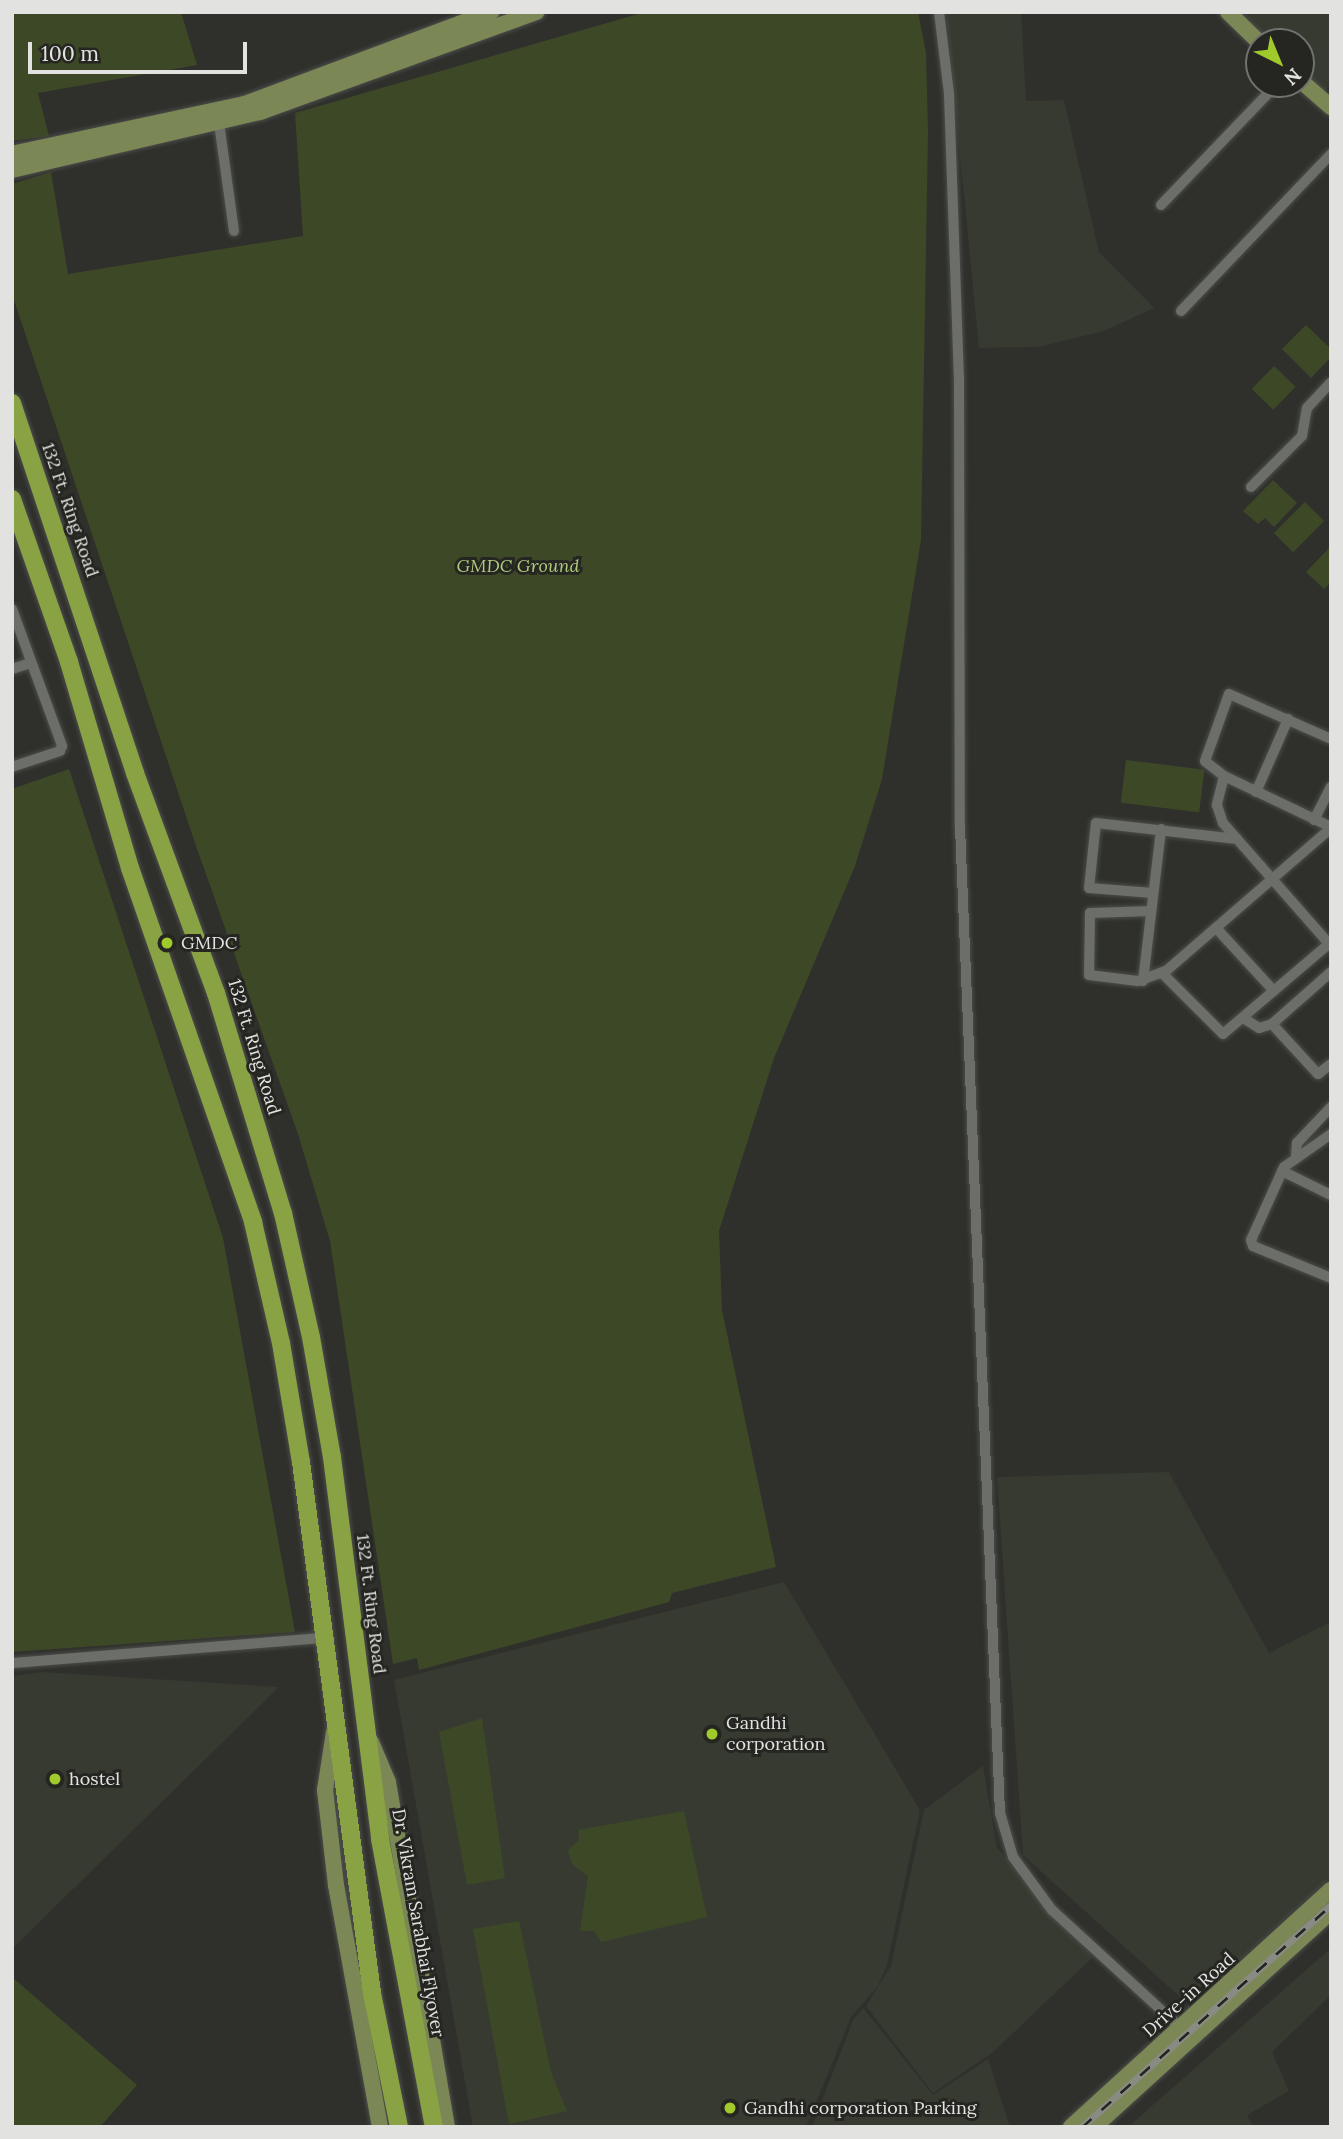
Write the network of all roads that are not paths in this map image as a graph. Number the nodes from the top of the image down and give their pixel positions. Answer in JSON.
{"nodes":[{"id":1,"x":491,"y":12,"type":"edge"},
{"id":2,"x":536,"y":12,"type":"edge"},
{"id":3,"x":939,"y":12,"type":"edge"},
{"id":4,"x":1228,"y":12,"type":"edge"},
{"id":5,"x":1245,"y":28,"type":"edge"},
{"id":6,"x":1264,"y":98,"type":"edge"},
{"id":7,"x":219,"y":123,"type":"junction"},
{"id":8,"x":12,"y":154,"type":"edge"},
{"id":9,"x":1331,"y":154,"type":"edge"},
{"id":10,"x":12,"y":170,"type":"edge"},
{"id":11,"x":1161,"y":205,"type":"dead end"},
{"id":12,"x":234,"y":230,"type":"dead end"},
{"id":13,"x":1181,"y":311,"type":"dead end"},
{"id":14,"x":1331,"y":382,"type":"edge"},
{"id":15,"x":12,"y":402,"type":"edge"},
{"id":16,"x":1251,"y":487,"type":"dead end"},
{"id":17,"x":12,"y":499,"type":"edge"},
{"id":18,"x":12,"y":609,"type":"edge"},
{"id":19,"x":30,"y":663,"type":"junction"},
{"id":20,"x":12,"y":669,"type":"edge"},
{"id":21,"x":1288,"y":719,"type":"junction"},
{"id":22,"x":1331,"y":739,"type":"edge"},
{"id":23,"x":12,"y":767,"type":"edge"},
{"id":24,"x":1224,"y":776,"type":"junction"},
{"id":25,"x":1331,"y":787,"type":"edge"},
{"id":26,"x":1256,"y":792,"type":"junction"},
{"id":27,"x":1314,"y":820,"type":"junction"},
{"id":28,"x":1331,"y":827,"type":"edge"},
{"id":29,"x":1161,"y":829,"type":"junction"},
{"id":30,"x":1237,"y":839,"type":"junction"},
{"id":31,"x":1273,"y":881,"type":"junction"},
{"id":32,"x":1153,"y":893,"type":"junction"},
{"id":33,"x":1151,"y":911,"type":"junction"},
{"id":34,"x":1217,"y":929,"type":"junction"},
{"id":35,"x":1330,"y":944,"type":"edge"},
{"id":36,"x":1331,"y":972,"type":"edge"},
{"id":37,"x":1162,"y":973,"type":"junction"},
{"id":38,"x":1143,"y":981,"type":"junction"},
{"id":39,"x":1274,"y":992,"type":"junction"},
{"id":40,"x":1243,"y":1018,"type":"junction"},
{"id":41,"x":1272,"y":1024,"type":"junction"},
{"id":42,"x":1331,"y":1065,"type":"edge"},
{"id":43,"x":1331,"y":1107,"type":"edge"},
{"id":44,"x":1331,"y":1134,"type":"edge"},
{"id":45,"x":1296,"y":1156,"type":"junction"},
{"id":46,"x":1282,"y":1171,"type":"junction"},
{"id":47,"x":1331,"y":1195,"type":"edge"},
{"id":48,"x":1331,"y":1278,"type":"edge"},
{"id":49,"x":323,"y":1638,"type":"junction"},
{"id":50,"x":12,"y":1664,"type":"edge"},
{"id":51,"x":335,"y":1727,"type":"junction"},
{"id":52,"x":365,"y":1727,"type":"junction"},
{"id":53,"x":1331,"y":1890,"type":"edge"},
{"id":54,"x":1331,"y":1911,"type":"edge"},
{"id":55,"x":1187,"y":2032,"type":"junction"},
{"id":56,"x":380,"y":2127,"type":"edge"},
{"id":57,"x":399,"y":2127,"type":"edge"},
{"id":58,"x":434,"y":2127,"type":"edge"},
{"id":59,"x":447,"y":2127,"type":"edge"},
{"id":60,"x":1071,"y":2127,"type":"edge"},
{"id":61,"x":1094,"y":2127,"type":"edge"}],
"edges":[{"from":1,"to":8,"type":"street"},
{"from":2,"to":7,"type":"street"},
{"from":3,"to":55,"type":"street"},
{"from":4,"to":5,"type":"street"},
{"from":6,"to":11,"type":"street"},
{"from":7,"to":10,"type":"street"},
{"from":7,"to":12,"type":"street"},
{"from":9,"to":13,"type":"street"},
{"from":14,"to":16,"type":"street"},
{"from":15,"to":52,"type":"main road","name":"132 Ft. Ring Road"},
{"from":17,"to":49,"type":"main road"},
{"from":18,"to":19,"type":"street"},
{"from":19,"to":20,"type":"street"},
{"from":19,"to":23,"type":"street"},
{"from":21,"to":22,"type":"street"},
{"from":21,"to":24,"type":"street"},
{"from":21,"to":26,"type":"street"},
{"from":24,"to":26,"type":"street"},
{"from":24,"to":30,"type":"street"},
{"from":25,"to":27,"type":"street"},
{"from":26,"to":27,"type":"street"},
{"from":27,"to":28,"type":"street"},
{"from":28,"to":31,"type":"street"},
{"from":29,"to":30,"type":"street"},
{"from":29,"to":32,"type":"street"},
{"from":29,"to":32,"type":"street"},
{"from":30,"to":31,"type":"street"},
{"from":31,"to":34,"type":"street"},
{"from":31,"to":35,"type":"street"},
{"from":32,"to":33,"type":"street"},
{"from":33,"to":38,"type":"street"},
{"from":33,"to":38,"type":"street"},
{"from":34,"to":37,"type":"street"},
{"from":34,"to":39,"type":"street"},
{"from":35,"to":39,"type":"street"},
{"from":36,"to":41,"type":"street"},
{"from":37,"to":38,"type":"street"},
{"from":37,"to":40,"type":"street"},
{"from":39,"to":40,"type":"street"},
{"from":40,"to":41,"type":"street"},
{"from":41,"to":42,"type":"street"},
{"from":43,"to":45,"type":"street"},
{"from":44,"to":45,"type":"street"},
{"from":45,"to":46,"type":"street"},
{"from":46,"to":47,"type":"street"},
{"from":46,"to":48,"type":"street"},
{"from":49,"to":50,"type":"street"},
{"from":49,"to":51,"type":"main road"},
{"from":51,"to":56,"type":"street"},
{"from":51,"to":57,"type":"main road"},
{"from":52,"to":58,"type":"main road","name":"Dr. Vikram Sarabhai Flyover"},
{"from":52,"to":59,"type":"street"},
{"from":53,"to":55,"type":"street","name":"Drive-in Road"},
{"from":54,"to":55,"type":"street","name":"Drive-in Road"},
{"from":55,"to":60,"type":"street","name":"Drive-in Road"},
{"from":55,"to":61,"type":"street","name":"Drive-in Road"}]}
